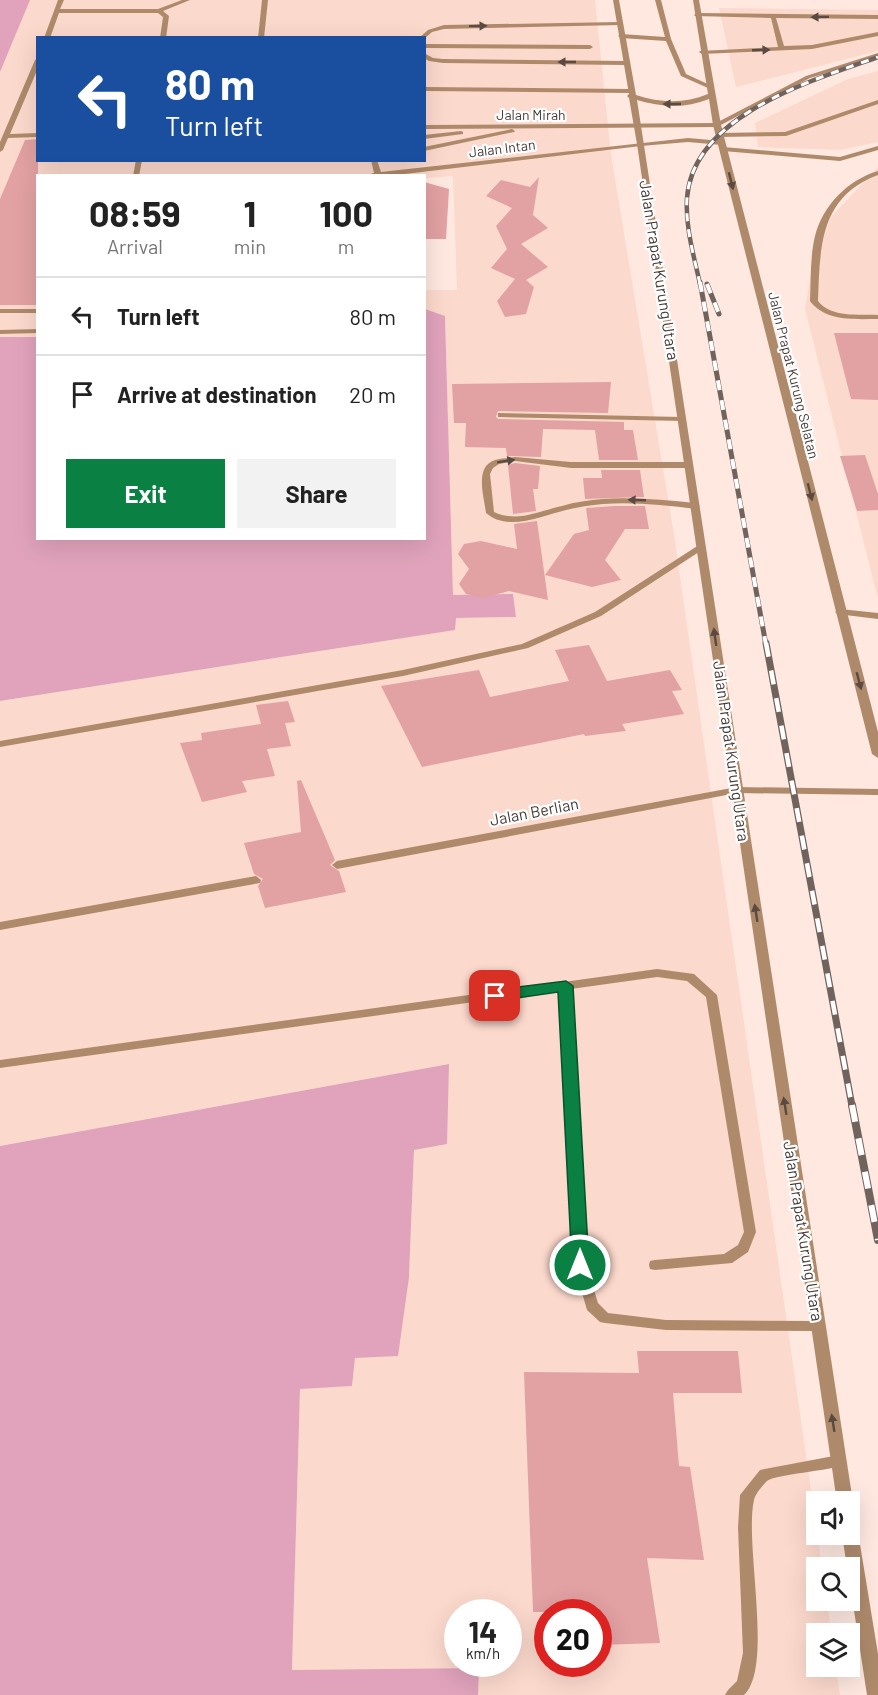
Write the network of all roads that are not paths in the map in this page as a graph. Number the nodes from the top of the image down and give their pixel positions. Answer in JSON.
{"nodes":[{"id":1,"x":61,"y":0,"type":"edge"},
{"id":2,"x":187,"y":0,"type":"edge"},
{"id":3,"x":266,"y":0,"type":"edge"},
{"id":4,"x":615,"y":0,"type":"edge"},
{"id":5,"x":658,"y":0,"type":"edge"},
{"id":6,"x":696,"y":0,"type":"edge"},
{"id":7,"x":57,"y":11,"type":"junction"},
{"id":8,"x":159,"y":11,"type":"junction"},
{"id":9,"x":697,"y":15,"type":"junction"},
{"id":10,"x":773,"y":16,"type":"junction"},
{"id":11,"x":878,"y":17,"type":"edge"},
{"id":12,"x":620,"y":30,"type":"junction"},
{"id":13,"x":878,"y":34,"type":"edge"},
{"id":14,"x":48,"y":36,"type":"edge"},
{"id":15,"x":163,"y":36,"type":"edge"},
{"id":16,"x":261,"y":36,"type":"edge"},
{"id":17,"x":424,"y":36,"type":"edge"},
{"id":18,"x":668,"y":39,"type":"junction"},
{"id":19,"x":426,"y":46,"type":"edge"},
{"id":20,"x":590,"y":47,"type":"dead end"},
{"id":21,"x":782,"y":49,"type":"junction"},
{"id":22,"x":702,"y":52,"type":"junction"},
{"id":23,"x":878,"y":54,"type":"edge"},
{"id":24,"x":426,"y":56,"type":"edge"},
{"id":25,"x":426,"y":60,"type":"edge"},
{"id":26,"x":435,"y":60,"type":"junction"},
{"id":27,"x":625,"y":63,"type":"junction"},
{"id":28,"x":36,"y":65,"type":"edge"},
{"id":29,"x":426,"y":89,"type":"edge"},
{"id":30,"x":711,"y":91,"type":"junction"},
{"id":31,"x":630,"y":94,"type":"junction"},
{"id":32,"x":878,"y":102,"type":"edge"},
{"id":33,"x":717,"y":125,"type":"junction"},
{"id":34,"x":426,"y":126,"type":"edge"},
{"id":35,"x":637,"y":126,"type":"junction"},
{"id":36,"x":530,"y":127,"type":"junction"},
{"id":37,"x":36,"y":135,"type":"edge"},
{"id":38,"x":6,"y":136,"type":"junction"},
{"id":39,"x":488,"y":136,"type":"junction"},
{"id":40,"x":426,"y":137,"type":"edge"},
{"id":41,"x":722,"y":142,"type":"junction"},
{"id":42,"x":641,"y":144,"type":"junction"},
{"id":43,"x":878,"y":148,"type":"edge"},
{"id":44,"x":426,"y":149,"type":"edge"},
{"id":45,"x":0,"y":150,"type":"edge"},
{"id":46,"x":878,"y":173,"type":"edge"},
{"id":47,"x":378,"y":174,"type":"edge"},
{"id":48,"x":0,"y":311,"type":"edge"},
{"id":49,"x":36,"y":312,"type":"edge"},
{"id":50,"x":878,"y":317,"type":"edge"},
{"id":51,"x":0,"y":332,"type":"edge"},
{"id":52,"x":36,"y":332,"type":"edge"},
{"id":53,"x":501,"y":416,"type":"dead end"},
{"id":54,"x":682,"y":418,"type":"junction"},
{"id":55,"x":689,"y":465,"type":"junction"},
{"id":56,"x":696,"y":506,"type":"junction"},
{"id":57,"x":702,"y":546,"type":"junction"},
{"id":58,"x":840,"y":612,"type":"junction"},
{"id":59,"x":878,"y":616,"type":"edge"},
{"id":60,"x":0,"y":744,"type":"edge"},
{"id":61,"x":878,"y":754,"type":"edge"},
{"id":62,"x":737,"y":790,"type":"junction"},
{"id":63,"x":878,"y":792,"type":"edge"},
{"id":64,"x":337,"y":865,"type":"dead end"},
{"id":65,"x":255,"y":880,"type":"dead end"},
{"id":66,"x":0,"y":926,"type":"edge"},
{"id":67,"x":566,"y":986,"type":"junction"},
{"id":68,"x":0,"y":1064,"type":"edge"},
{"id":69,"x":656,"y":1265,"type":"dead end"},
{"id":70,"x":818,"y":1326,"type":"junction"},
{"id":71,"x":839,"y":1461,"type":"junction"},
{"id":72,"x":843,"y":1491,"type":"edge"},
{"id":73,"x":852,"y":1545,"type":"edge"},
{"id":74,"x":733,"y":1695,"type":"edge"},
{"id":75,"x":876,"y":1695,"type":"edge"}],
"edges":[{"from":1,"to":7,"type":"lane"},
{"from":2,"to":8,"type":"lane"},
{"from":3,"to":16,"type":"lane"},
{"from":4,"to":12,"type":"street","name":"Jalan Prapat Kurung Utara"},
{"from":5,"to":18,"type":"lane"},
{"from":6,"to":9,"type":"street","name":"Jalan Prapat Kurung Selatan"},
{"from":7,"to":8,"type":"lane"},
{"from":7,"to":14,"type":"lane"},
{"from":8,"to":15,"type":"lane"},
{"from":9,"to":10,"type":"lane"},
{"from":9,"to":22,"type":"street","name":"Jalan Prapat Kurung Selatan"},
{"from":11,"to":10,"type":"lane","one_way":true},
{"from":10,"to":21,"type":"lane"},
{"from":17,"to":12,"type":"lane","one_way":true},
{"from":12,"to":18,"type":"lane"},
{"from":12,"to":27,"type":"street","name":"Jalan Prapat Kurung Utara"},
{"from":13,"to":21,"type":"lane"},
{"from":18,"to":30,"type":"lane"},
{"from":19,"to":20,"type":"lane"},
{"from":22,"to":21,"type":"lane","one_way":true},
{"from":22,"to":30,"type":"street","name":"Jalan Prapat Kurung Selatan"},
{"from":23,"to":33,"type":"lane"},
{"from":24,"to":26,"type":"lane"},
{"from":25,"to":26,"type":"lane"},
{"from":27,"to":26,"type":"lane","one_way":true},
{"from":27,"to":31,"type":"street","name":"Jalan Prapat Kurung Utara"},
{"from":28,"to":38,"type":"lane"},
{"from":29,"to":31,"type":"lane"},
{"from":30,"to":31,"type":"street","one_way":true},
{"from":30,"to":33,"type":"street","name":"Jalan Prapat Kurung Selatan"},
{"from":31,"to":35,"type":"street","name":"Jalan Prapat Kurung Utara"},
{"from":32,"to":41,"type":"lane"},
{"from":33,"to":35,"type":"lane","name":"Jalan Mirah"},
{"from":33,"to":41,"type":"street","name":"Jalan Prapat Kurung Selatan"},
{"from":34,"to":36,"type":"lane","name":"Jalan Mirah"},
{"from":35,"to":36,"type":"lane","name":"Jalan Mirah"},
{"from":35,"to":42,"type":"street","name":"Jalan Prapat Kurung Utara"},
{"from":36,"to":39,"type":"lane"},
{"from":37,"to":38,"type":"lane"},
{"from":38,"to":45,"type":"lane"},
{"from":39,"to":40,"type":"lane"},
{"from":39,"to":44,"type":"lane"},
{"from":41,"to":42,"type":"lane","name":"Jalan Intan"},
{"from":41,"to":43,"type":"lane"},
{"from":41,"to":58,"type":"street","name":"Jalan Prapat Kurung Selatan","one_way":true},
{"from":42,"to":47,"type":"lane","name":"Jalan Intan"},
{"from":42,"to":54,"type":"street","name":"Jalan Prapat Kurung Utara"},
{"from":46,"to":50,"type":"lane"},
{"from":48,"to":49,"type":"lane"},
{"from":51,"to":52,"type":"lane"},
{"from":53,"to":54,"type":"lane"},
{"from":54,"to":55,"type":"street","name":"Jalan Prapat Kurung Utara"},
{"from":55,"to":56,"type":"street","name":"Jalan Prapat Kurung Utara"},
{"from":56,"to":55,"type":"lane","one_way":true},
{"from":56,"to":57,"type":"street","name":"Jalan Prapat Kurung Utara"},
{"from":57,"to":60,"type":"lane"},
{"from":62,"to":57,"type":"street","name":"Jalan Prapat Kurung Utara","one_way":true},
{"from":58,"to":59,"type":"lane"},
{"from":58,"to":61,"type":"street","name":"Jalan Prapat Kurung Selatan","one_way":true},
{"from":62,"to":63,"type":"lane","name":"Jalan Berlian"},
{"from":62,"to":64,"type":"lane","name":"Jalan Berlian"},
{"from":70,"to":62,"type":"street","name":"Jalan Prapat Kurung Utara","one_way":true},
{"from":65,"to":66,"type":"lane"},
{"from":67,"to":68,"type":"lane"},
{"from":67,"to":69,"type":"lane"},
{"from":67,"to":70,"type":"lane"},
{"from":71,"to":70,"type":"street","name":"Jalan Prapat Kurung Utara","one_way":true},
{"from":71,"to":72,"type":"street","name":"Jalan Prapat Kurung Utara"},
{"from":71,"to":74,"type":"lane"},
{"from":73,"to":75,"type":"street"}]}
